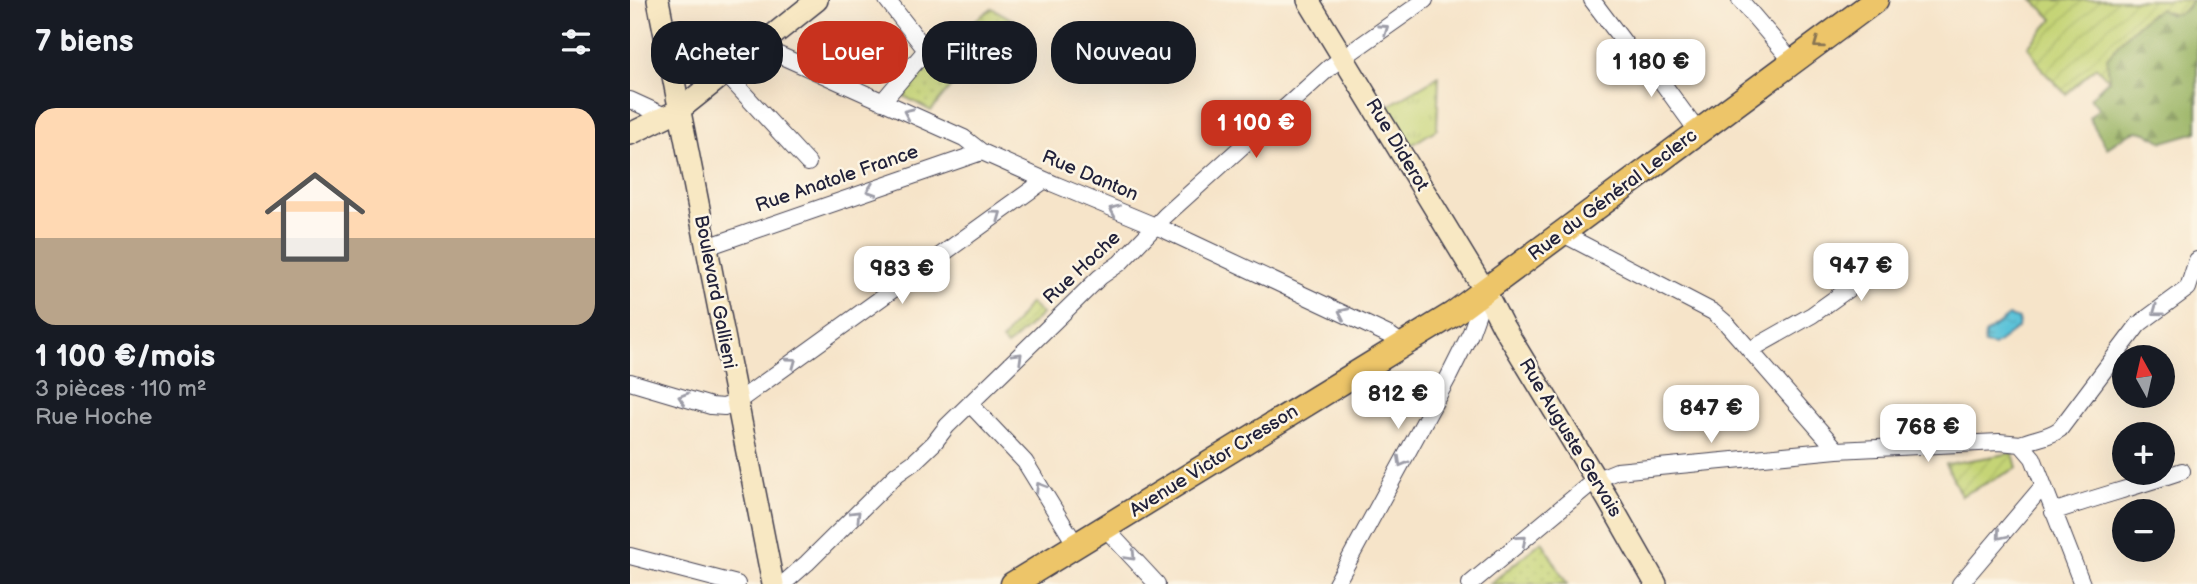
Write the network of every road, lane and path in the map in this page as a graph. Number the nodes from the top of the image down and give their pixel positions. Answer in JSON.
{"nodes":[{"id":1,"x":658,"y":0,"type":"edge"},
{"id":2,"x":817,"y":0,"type":"edge"},
{"id":3,"x":887,"y":0,"type":"edge"},
{"id":4,"x":1308,"y":0,"type":"edge"},
{"id":5,"x":1425,"y":0,"type":"edge"},
{"id":6,"x":1592,"y":0,"type":"edge"},
{"id":7,"x":1740,"y":0,"type":"edge"},
{"id":8,"x":1876,"y":0,"type":"edge"},
{"id":9,"x":783,"y":27,"type":"edge"},
{"id":10,"x":783,"y":57,"type":"edge"},
{"id":11,"x":1342,"y":58,"type":"junction"},
{"id":12,"x":1793,"y":62,"type":"junction"},
{"id":13,"x":710,"y":84,"type":"edge"},
{"id":14,"x":735,"y":84,"type":"edge"},
{"id":15,"x":630,"y":100,"type":"edge"},
{"id":16,"x":882,"y":102,"type":"junction"},
{"id":17,"x":672,"y":113,"type":"junction"},
{"id":18,"x":1698,"y":132,"type":"junction"},
{"id":19,"x":630,"y":134,"type":"edge"},
{"id":20,"x":982,"y":152,"type":"junction"},
{"id":21,"x":808,"y":163,"type":"dead end"},
{"id":22,"x":1045,"y":180,"type":"junction"},
{"id":23,"x":1156,"y":226,"type":"junction"},
{"id":24,"x":1561,"y":233,"type":"junction"},
{"id":25,"x":706,"y":247,"type":"junction"},
{"id":26,"x":2197,"y":260,"type":"edge"},
{"id":27,"x":1865,"y":277,"type":"dead end"},
{"id":28,"x":1485,"y":291,"type":"junction"},
{"id":29,"x":1404,"y":345,"type":"junction"},
{"id":30,"x":1750,"y":350,"type":"junction"},
{"id":31,"x":630,"y":382,"type":"edge"},
{"id":32,"x":737,"y":402,"type":"junction"},
{"id":33,"x":970,"y":404,"type":"junction"},
{"id":34,"x":2021,"y":444,"type":"junction"},
{"id":35,"x":1837,"y":450,"type":"junction"},
{"id":36,"x":2182,"y":471,"type":"dead end"},
{"id":37,"x":1595,"y":480,"type":"junction"},
{"id":38,"x":2043,"y":486,"type":"junction"},
{"id":39,"x":2053,"y":512,"type":"junction"},
{"id":40,"x":1105,"y":528,"type":"junction"},
{"id":41,"x":1076,"y":545,"type":"junction"},
{"id":42,"x":630,"y":556,"type":"edge"},
{"id":43,"x":737,"y":584,"type":"edge"},
{"id":44,"x":773,"y":584,"type":"edge"},
{"id":45,"x":783,"y":584,"type":"edge"},
{"id":46,"x":1013,"y":584,"type":"edge"},
{"id":47,"x":1157,"y":584,"type":"edge"},
{"id":48,"x":1336,"y":584,"type":"edge"},
{"id":49,"x":1469,"y":584,"type":"edge"},
{"id":50,"x":1656,"y":584,"type":"edge"},
{"id":51,"x":1959,"y":584,"type":"edge"},
{"id":52,"x":2081,"y":584,"type":"edge"}],
"edges":[{"from":1,"to":17,"type":"main road","name":"Boulevard Gallieni"},
{"from":2,"to":9,"type":"main road"},
{"from":3,"to":16,"type":"street"},
{"from":4,"to":11,"type":"main road","name":"Rue Diderot"},
{"from":11,"to":5,"type":"street","name":"Rue Hoche","one_way":true},
{"from":6,"to":18,"type":"street"},
{"from":7,"to":12,"type":"street"},
{"from":8,"to":12,"type":"main road","name":"Rue du Général Leclerc","one_way":true},
{"from":10,"to":16,"type":"street","name":"Rue Danton"},
{"from":11,"to":23,"type":"street","name":"Rue Hoche"},
{"from":11,"to":28,"type":"main road","name":"Rue Diderot"},
{"from":12,"to":18,"type":"main road","name":"Rue du Général Leclerc"},
{"from":13,"to":17,"type":"main road"},
{"from":14,"to":21,"type":"street"},
{"from":15,"to":17,"type":"street"},
{"from":20,"to":16,"type":"street","name":"Rue Danton","one_way":true},
{"from":17,"to":19,"type":"main road"},
{"from":17,"to":25,"type":"main road","name":"Boulevard Gallieni"},
{"from":18,"to":24,"type":"main road","name":"Rue du Général Leclerc"},
{"from":20,"to":22,"type":"street","name":"Rue Danton"},
{"from":20,"to":25,"type":"street","name":"Rue Anatole France","one_way":true},
{"from":23,"to":22,"type":"street","name":"Rue Danton","one_way":true},
{"from":32,"to":22,"type":"street","one_way":true},
{"from":29,"to":23,"type":"street","name":"Rue Danton","one_way":true},
{"from":33,"to":23,"type":"street","name":"Rue Hoche","one_way":true},
{"from":24,"to":28,"type":"main road","name":"Rue du Général Leclerc"},
{"from":24,"to":30,"type":"street"},
{"from":25,"to":32,"type":"main road","name":"Boulevard Gallieni"},
{"from":26,"to":34,"type":"street","one_way":true},
{"from":27,"to":30,"type":"street"},
{"from":28,"to":29,"type":"main road","name":"Avenue Victor Cresson"},
{"from":28,"to":37,"type":"main road","name":"Rue Auguste Gervais"},
{"from":28,"to":48,"type":"street","one_way":true},
{"from":29,"to":40,"type":"main road","name":"Avenue Victor Cresson"},
{"from":30,"to":35,"type":"street"},
{"from":32,"to":31,"type":"street","one_way":true},
{"from":32,"to":44,"type":"main road","name":"Boulevard Gallieni"},
{"from":41,"to":33,"type":"street","one_way":true},
{"from":45,"to":33,"type":"street","name":"Rue Hoche","one_way":true},
{"from":34,"to":35,"type":"street"},
{"from":34,"to":38,"type":"street"},
{"from":35,"to":37,"type":"street"},
{"from":36,"to":39,"type":"street"},
{"from":49,"to":37,"type":"street","one_way":true},
{"from":37,"to":50,"type":"main road","name":"Rue Auguste Gervais"},
{"from":38,"to":39,"type":"street"},
{"from":38,"to":51,"type":"street","one_way":true},
{"from":39,"to":52,"type":"street"},
{"from":40,"to":41,"type":"main road","name":"Avenue Victor Cresson"},
{"from":40,"to":47,"type":"street","one_way":true},
{"from":41,"to":46,"type":"main road","name":"Avenue Victor Cresson"},
{"from":42,"to":43,"type":"street"}]}
